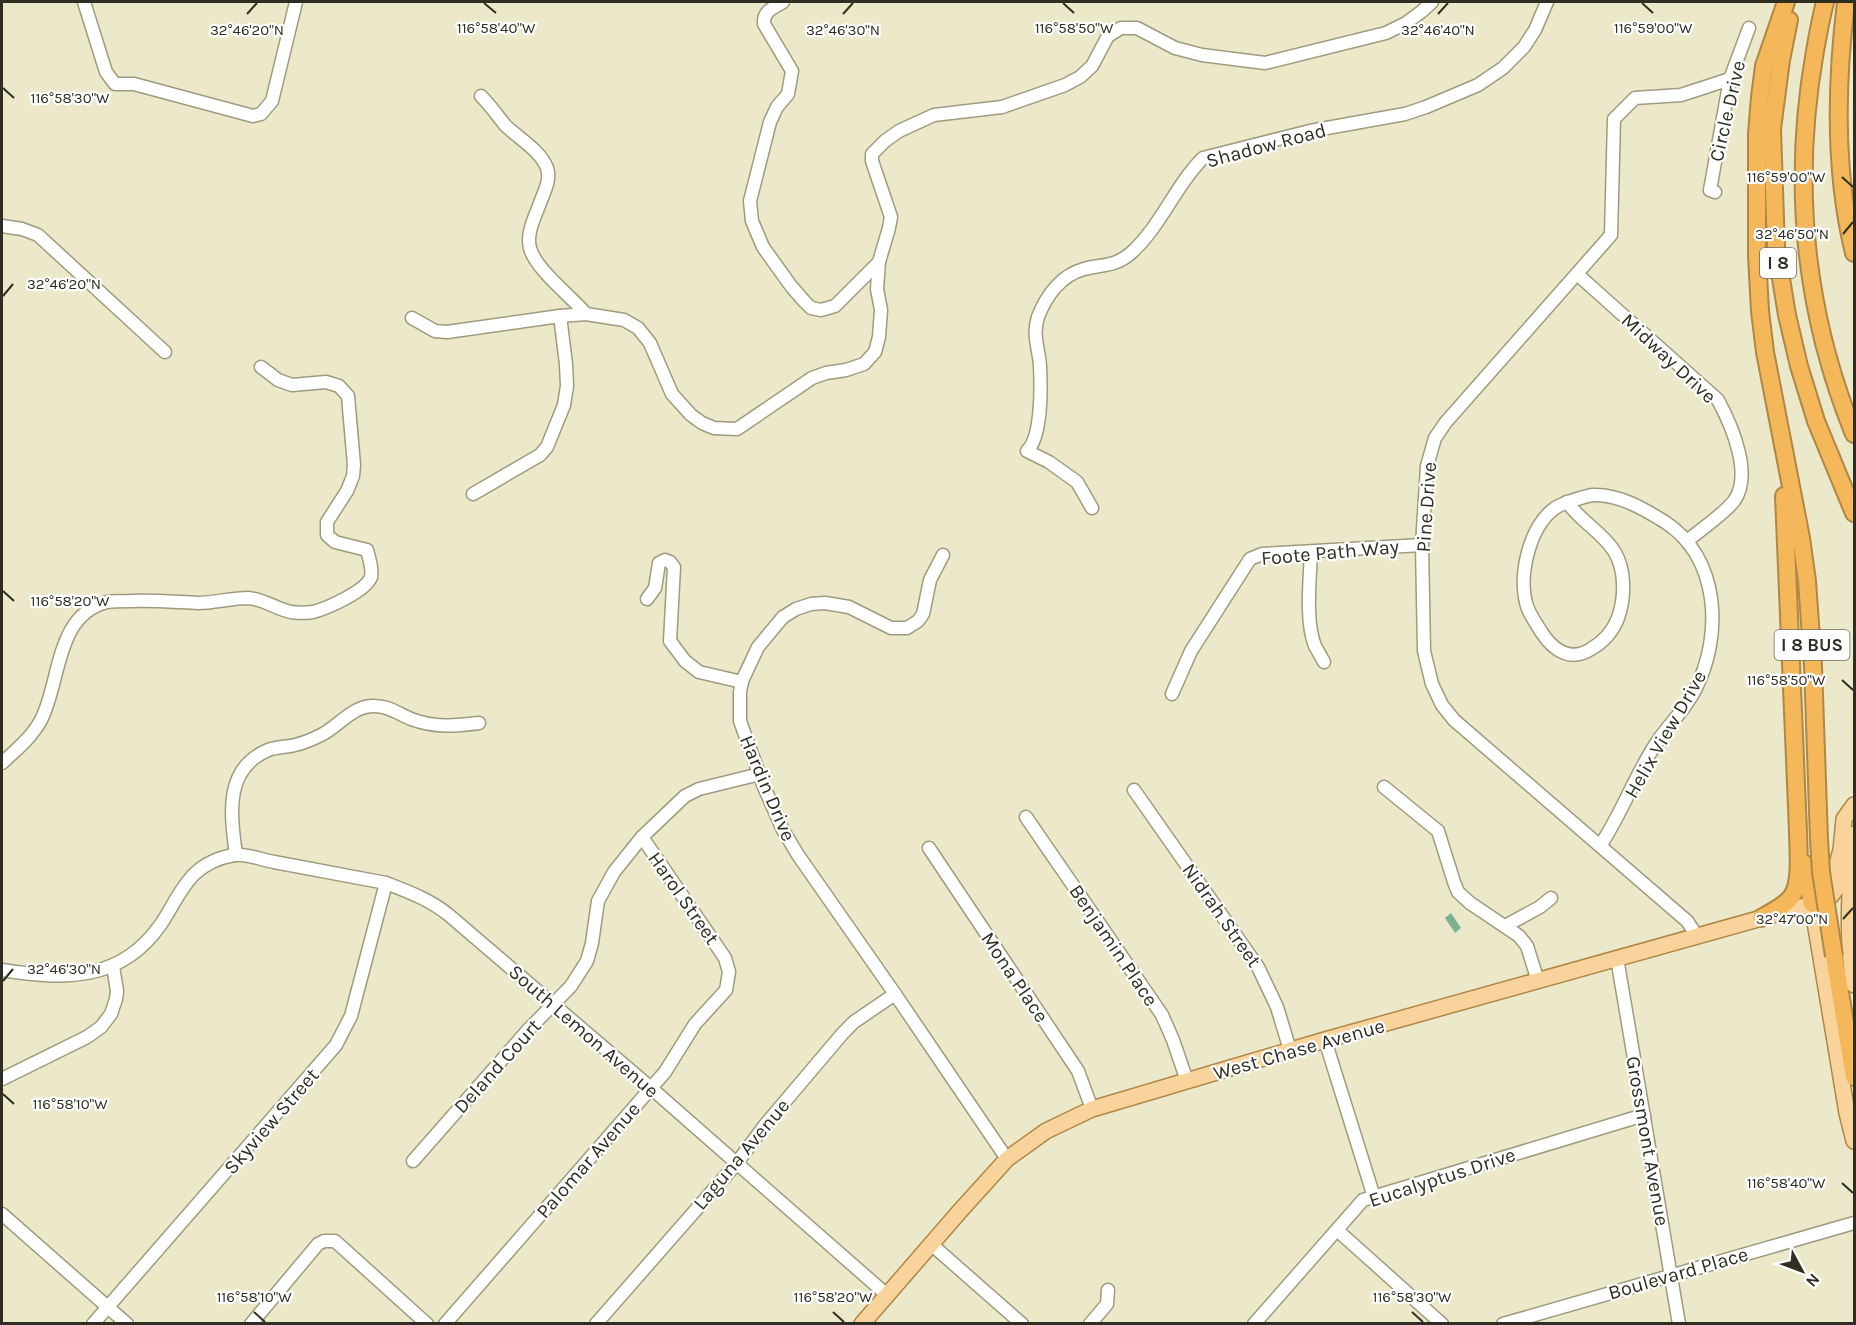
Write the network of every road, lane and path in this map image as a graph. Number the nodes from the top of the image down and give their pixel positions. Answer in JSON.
{"nodes":[{"id":1,"x":84,"y":2,"type":"edge"},
{"id":2,"x":296,"y":2,"type":"edge"},
{"id":3,"x":783,"y":2,"type":"edge"},
{"id":4,"x":1432,"y":2,"type":"edge"},
{"id":5,"x":1547,"y":2,"type":"edge"},
{"id":6,"x":1786,"y":2,"type":"edge"},
{"id":7,"x":1792,"y":2,"type":"edge"},
{"id":8,"x":1825,"y":2,"type":"edge"},
{"id":9,"x":1846,"y":2,"type":"edge"},
{"id":10,"x":1749,"y":28,"type":"dead end"},
{"id":11,"x":1730,"y":79,"type":"junction"},
{"id":12,"x":481,"y":96,"type":"dead end"},
{"id":13,"x":1715,"y":192,"type":"dead end"},
{"id":14,"x":2,"y":226,"type":"edge"},
{"id":15,"x":1854,"y":253,"type":"edge"},
{"id":16,"x":879,"y":262,"type":"junction"},
{"id":17,"x":1577,"y":274,"type":"junction"},
{"id":18,"x":586,"y":314,"type":"junction"},
{"id":19,"x":560,"y":316,"type":"junction"},
{"id":20,"x":412,"y":318,"type":"dead end"},
{"id":21,"x":165,"y":352,"type":"dead end"},
{"id":22,"x":261,"y":367,"type":"dead end"},
{"id":23,"x":1854,"y":434,"type":"edge"},
{"id":24,"x":1784,"y":453,"type":"junction"},
{"id":25,"x":472,"y":494,"type":"dead end"},
{"id":26,"x":1567,"y":502,"type":"junction"},
{"id":27,"x":1092,"y":508,"type":"dead end"},
{"id":28,"x":1854,"y":513,"type":"edge"},
{"id":29,"x":1687,"y":541,"type":"junction"},
{"id":30,"x":1422,"y":545,"type":"junction"},
{"id":31,"x":1311,"y":552,"type":"junction"},
{"id":32,"x":944,"y":555,"type":"dead end"},
{"id":33,"x":647,"y":599,"type":"dead end"},
{"id":34,"x":1324,"y":662,"type":"dead end"},
{"id":35,"x":742,"y":682,"type":"junction"},
{"id":36,"x":1172,"y":694,"type":"dead end"},
{"id":37,"x":479,"y":723,"type":"dead end"},
{"id":38,"x":2,"y":763,"type":"edge"},
{"id":39,"x":760,"y":774,"type":"junction"},
{"id":40,"x":1384,"y":787,"type":"dead end"},
{"id":41,"x":1134,"y":790,"type":"dead end"},
{"id":42,"x":1854,"y":803,"type":"edge"},
{"id":43,"x":1854,"y":811,"type":"edge"},
{"id":44,"x":1026,"y":817,"type":"dead end"},
{"id":45,"x":1798,"y":831,"type":"junction"},
{"id":46,"x":1854,"y":834,"type":"edge"},
{"id":47,"x":642,"y":837,"type":"junction"},
{"id":48,"x":1600,"y":846,"type":"junction"},
{"id":49,"x":929,"y":848,"type":"dead end"},
{"id":50,"x":236,"y":855,"type":"junction"},
{"id":51,"x":1851,"y":868,"type":"junction"},
{"id":52,"x":386,"y":883,"type":"junction"},
{"id":53,"x":1551,"y":898,"type":"dead end"},
{"id":54,"x":1812,"y":904,"type":"junction"},
{"id":55,"x":1761,"y":918,"type":"junction"},
{"id":56,"x":1504,"y":926,"type":"junction"},
{"id":57,"x":1697,"y":936,"type":"junction"},
{"id":58,"x":1850,"y":948,"type":"junction"},
{"id":59,"x":725,"y":958,"type":"joint"},
{"id":60,"x":1617,"y":958,"type":"junction"},
{"id":61,"x":113,"y":966,"type":"junction"},
{"id":62,"x":2,"y":970,"type":"edge"},
{"id":63,"x":1538,"y":981,"type":"junction"},
{"id":64,"x":1854,"y":985,"type":"edge"},
{"id":65,"x":895,"y":994,"type":"junction"},
{"id":66,"x":553,"y":1004,"type":"junction"},
{"id":67,"x":1325,"y":1040,"type":"junction"},
{"id":68,"x":1290,"y":1050,"type":"junction"},
{"id":69,"x":1854,"y":1077,"type":"edge"},
{"id":70,"x":2,"y":1079,"type":"edge"},
{"id":71,"x":1187,"y":1082,"type":"junction"},
{"id":72,"x":651,"y":1088,"type":"junction"},
{"id":73,"x":1092,"y":1109,"type":"junction"},
{"id":74,"x":1644,"y":1115,"type":"junction"},
{"id":75,"x":1854,"y":1142,"type":"edge"},
{"id":76,"x":1007,"y":1159,"type":"junction"},
{"id":77,"x":413,"y":1161,"type":"dead end"},
{"id":78,"x":736,"y":1164,"type":"junction"},
{"id":79,"x":1374,"y":1197,"type":"junction"},
{"id":80,"x":2,"y":1214,"type":"edge"},
{"id":81,"x":1854,"y":1223,"type":"edge"},
{"id":82,"x":1336,"y":1230,"type":"junction"},
{"id":83,"x":931,"y":1244,"type":"junction"},
{"id":84,"x":1671,"y":1275,"type":"junction"},
{"id":85,"x":1108,"y":1290,"type":"dead end"},
{"id":86,"x":887,"y":1295,"type":"junction"},
{"id":87,"x":108,"y":1307,"type":"junction"},
{"id":88,"x":93,"y":1323,"type":"edge"},
{"id":89,"x":127,"y":1323,"type":"edge"},
{"id":90,"x":251,"y":1323,"type":"edge"},
{"id":91,"x":427,"y":1323,"type":"edge"},
{"id":92,"x":445,"y":1323,"type":"edge"},
{"id":93,"x":596,"y":1323,"type":"edge"},
{"id":94,"x":862,"y":1323,"type":"edge"},
{"id":95,"x":1022,"y":1323,"type":"edge"},
{"id":96,"x":1090,"y":1323,"type":"edge"},
{"id":97,"x":1254,"y":1323,"type":"edge"},
{"id":98,"x":1442,"y":1323,"type":"edge"},
{"id":99,"x":1503,"y":1323,"type":"edge"},
{"id":100,"x":1679,"y":1323,"type":"edge"}],
"edges":[{"from":1,"to":2,"type":"street"},
{"from":3,"to":16,"type":"street"},
{"from":4,"to":16,"type":"street"},
{"from":5,"to":27,"type":"street","name":"Shadow Road"},
{"from":6,"to":24,"type":"highway","number":"I 8 BUS"},
{"from":7,"to":28,"type":"highway","number":"I 8"},
{"from":8,"to":23,"type":"highway","number":"I 8"},
{"from":9,"to":15,"type":"highway"},
{"from":10,"to":11,"type":"street","name":"Circle Drive"},
{"from":11,"to":13,"type":"street","name":"Circle Drive"},
{"from":11,"to":17,"type":"street","name":"Pine Drive"},
{"from":12,"to":18,"type":"street"},
{"from":14,"to":21,"type":"street"},
{"from":16,"to":18,"type":"street"},
{"from":17,"to":29,"type":"street","name":"Midway Drive"},
{"from":17,"to":30,"type":"street","name":"Pine Drive"},
{"from":18,"to":19,"type":"street"},
{"from":19,"to":20,"type":"street"},
{"from":19,"to":25,"type":"street"},
{"from":22,"to":38,"type":"street"},
{"from":24,"to":45,"type":"highway"},
{"from":24,"to":69,"type":"highway","number":"I 8 BUS","bridge":true},
{"from":26,"to":26,"type":"street","name":"Helix View Drive"},
{"from":26,"to":29,"type":"street","name":"Helix View Drive"},
{"from":29,"to":48,"type":"street","name":"Helix View Drive"},
{"from":30,"to":31,"type":"street","name":"Foote Path Way"},
{"from":30,"to":48,"type":"street","name":"Pine Drive"},
{"from":31,"to":34,"type":"street"},
{"from":31,"to":36,"type":"street","name":"Foote Path Way"},
{"from":32,"to":35,"type":"street","name":"Hardin Drive"},
{"from":33,"to":35,"type":"street"},
{"from":35,"to":39,"type":"street","name":"Hardin Drive"},
{"from":37,"to":50,"type":"street"},
{"from":39,"to":47,"type":"street","name":"Deland Court"},
{"from":39,"to":65,"type":"street","name":"Hardin Drive"},
{"from":40,"to":56,"type":"street"},
{"from":41,"to":68,"type":"street","name":"Nidrah Street"},
{"from":42,"to":43,"type":"main road"},
{"from":42,"to":54,"type":"main road"},
{"from":44,"to":71,"type":"street","name":"Benjamin Place"},
{"from":45,"to":54,"type":"highway"},
{"from":45,"to":55,"type":"highway"},
{"from":46,"to":51,"type":"main road"},
{"from":47,"to":59,"type":"street","name":"Harol Street"},
{"from":47,"to":66,"type":"street","name":"Deland Court"},
{"from":48,"to":57,"type":"street","name":"Pine Drive"},
{"from":49,"to":73,"type":"street","name":"Mona Place"},
{"from":50,"to":52,"type":"street","name":"South Lemon Avenue"},
{"from":50,"to":61,"type":"street"},
{"from":51,"to":54,"type":"main road","name":"West Chase Avenue"},
{"from":51,"to":58,"type":"main road"},
{"from":52,"to":66,"type":"street","name":"South Lemon Avenue"},
{"from":52,"to":87,"type":"street","name":"Skyview Street"},
{"from":53,"to":56,"type":"street"},
{"from":54,"to":55,"type":"main road","name":"West Chase Avenue"},
{"from":54,"to":58,"type":"main road"},
{"from":54,"to":75,"type":"main road"},
{"from":55,"to":57,"type":"main road","name":"West Chase Avenue"},
{"from":56,"to":63,"type":"street"},
{"from":57,"to":60,"type":"main road","name":"West Chase Avenue"},
{"from":58,"to":64,"type":"main road"},
{"from":59,"to":72,"type":"street","name":"Palomar Avenue"},
{"from":60,"to":63,"type":"main road","name":"West Chase Avenue"},
{"from":60,"to":74,"type":"street","name":"Grossmont Avenue"},
{"from":61,"to":62,"type":"street"},
{"from":61,"to":70,"type":"street"},
{"from":63,"to":67,"type":"main road","name":"West Chase Avenue"},
{"from":65,"to":76,"type":"street","name":"Hardin Drive"},
{"from":65,"to":78,"type":"street","name":"Laguna Avenue"},
{"from":66,"to":72,"type":"street","name":"South Lemon Avenue"},
{"from":66,"to":77,"type":"street","name":"Deland Court"},
{"from":67,"to":68,"type":"main road","name":"West Chase Avenue"},
{"from":67,"to":79,"type":"street"},
{"from":68,"to":71,"type":"main road","name":"West Chase Avenue"},
{"from":71,"to":73,"type":"main road","name":"West Chase Avenue"},
{"from":72,"to":78,"type":"street","name":"South Lemon Avenue"},
{"from":72,"to":92,"type":"street","name":"Palomar Avenue"},
{"from":73,"to":76,"type":"main road","name":"West Chase Avenue"},
{"from":74,"to":79,"type":"street","name":"Eucalyptus Drive"},
{"from":74,"to":84,"type":"street","name":"Grossmont Avenue"},
{"from":76,"to":83,"type":"main road","name":"West Chase Avenue"},
{"from":78,"to":86,"type":"street","name":"South Lemon Avenue"},
{"from":78,"to":93,"type":"street","name":"Laguna Avenue"},
{"from":79,"to":82,"type":"street","name":"Eucalyptus Drive"},
{"from":80,"to":87,"type":"street"},
{"from":81,"to":84,"type":"street","name":"Boulevard Place"},
{"from":82,"to":97,"type":"street","name":"Eucalyptus Drive"},
{"from":82,"to":98,"type":"street"},
{"from":83,"to":86,"type":"main road","name":"West Chase Avenue"},
{"from":83,"to":95,"type":"street"},
{"from":84,"to":99,"type":"street","name":"Boulevard Place"},
{"from":84,"to":100,"type":"street","name":"Grossmont Avenue"},
{"from":85,"to":96,"type":"street"},
{"from":86,"to":94,"type":"main road","name":"West Chase Avenue"},
{"from":87,"to":88,"type":"street","name":"Skyview Street"},
{"from":87,"to":89,"type":"street"},
{"from":90,"to":91,"type":"street"}]}
